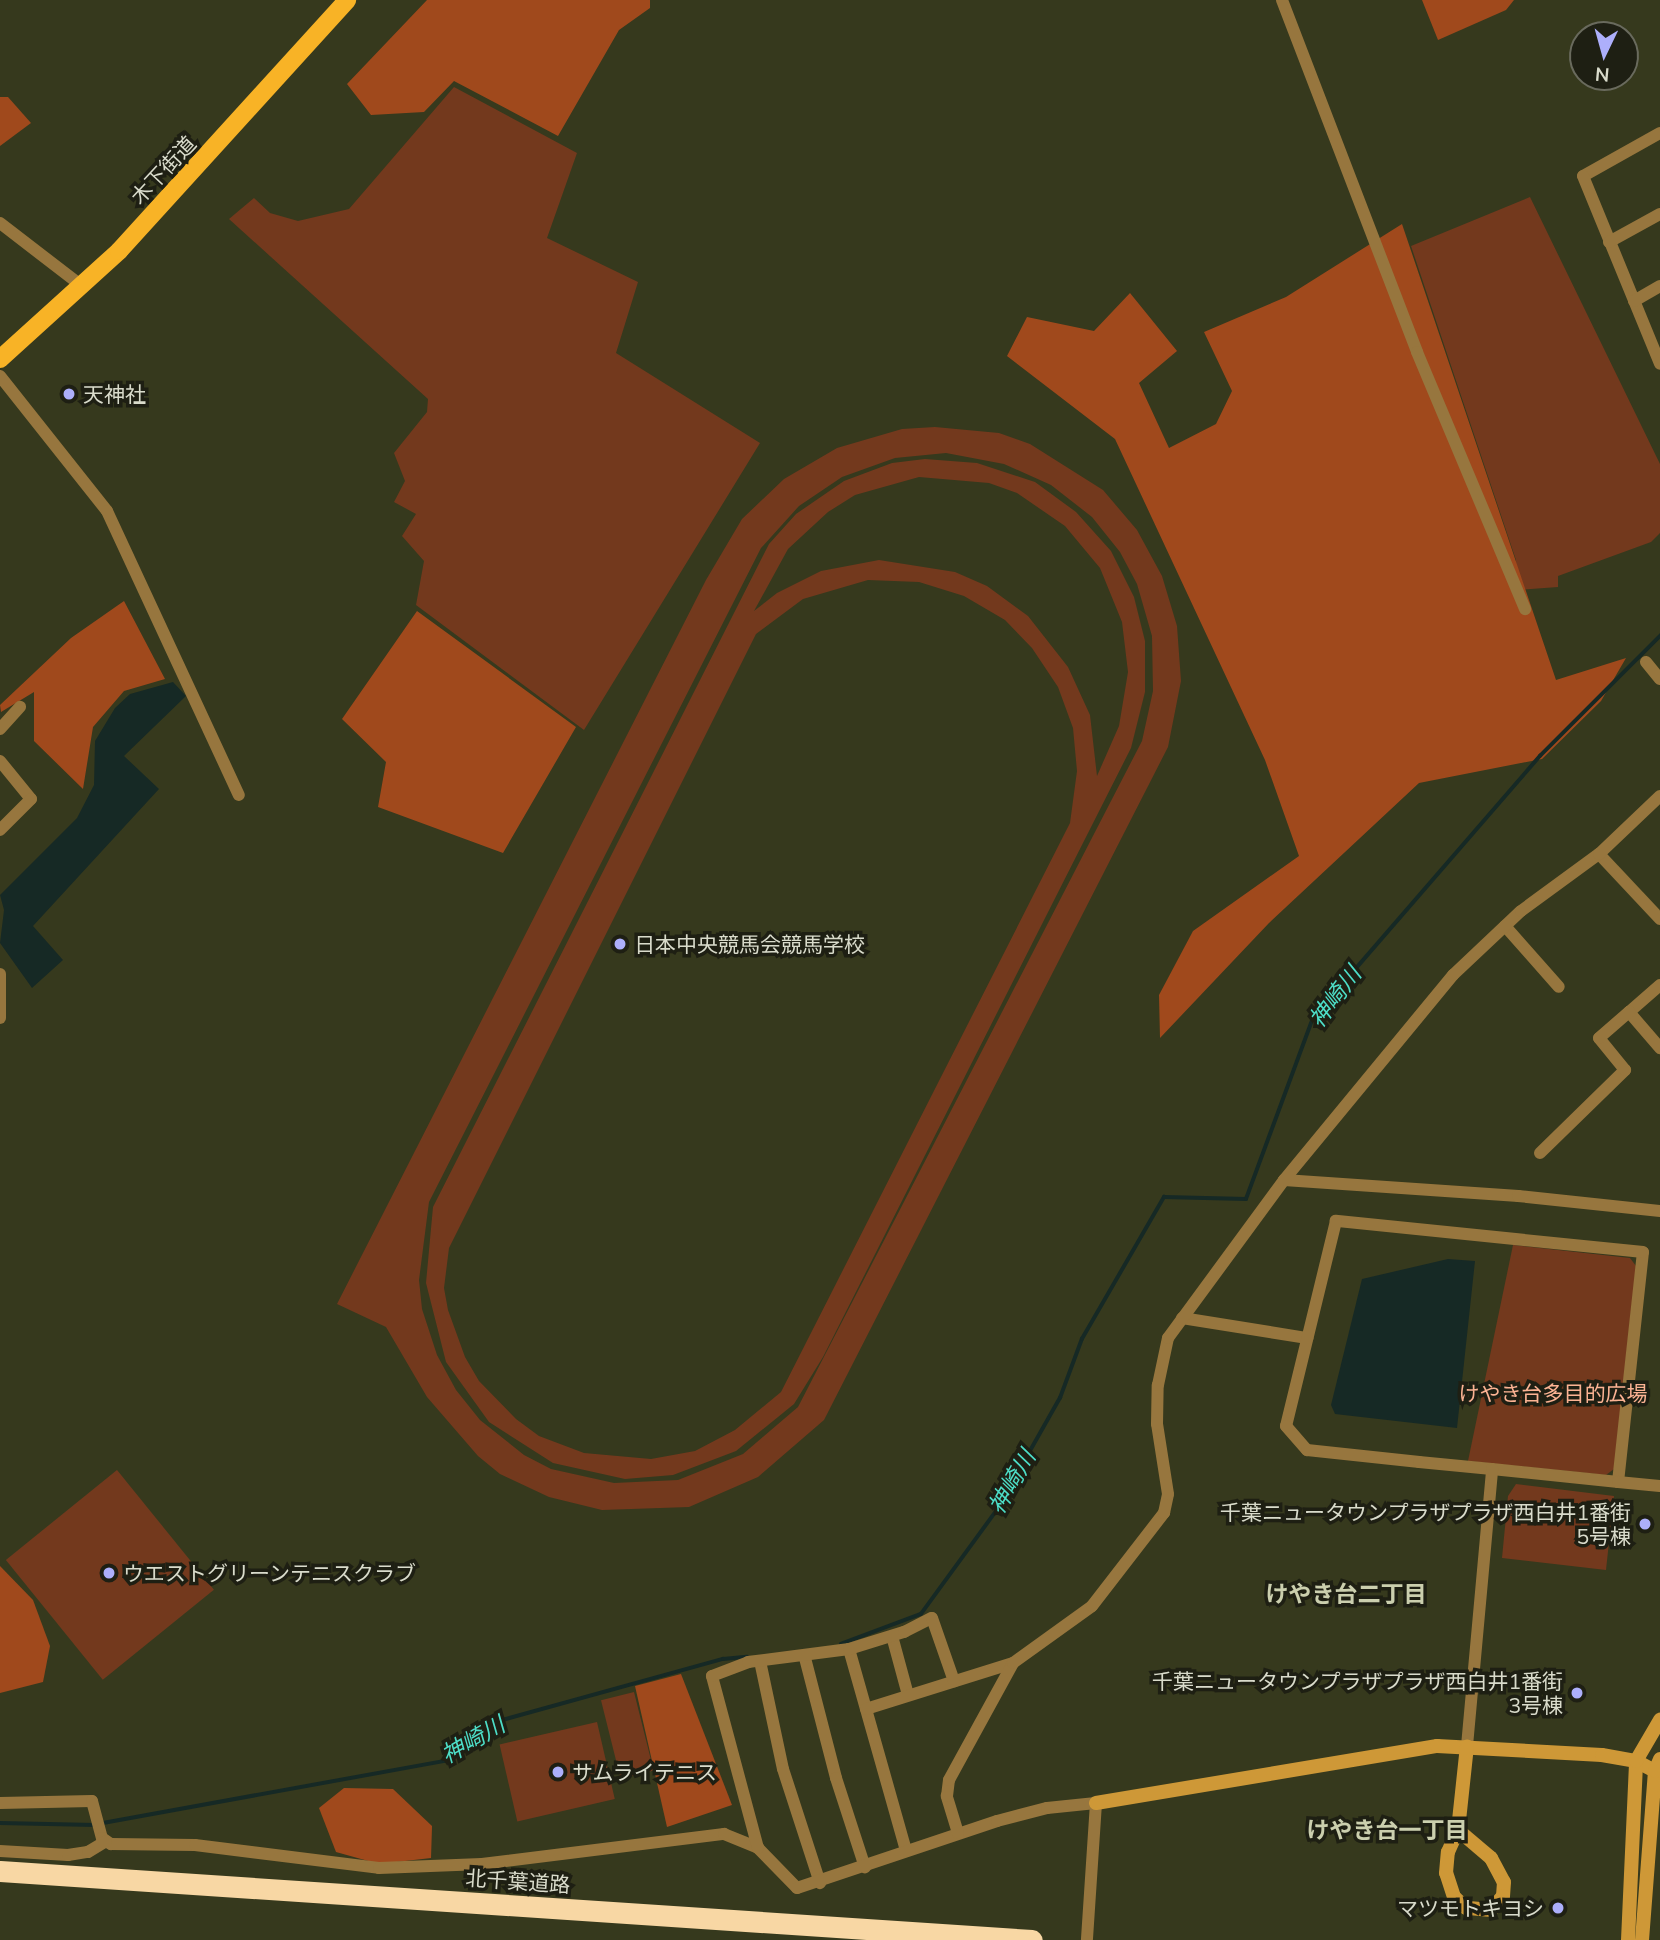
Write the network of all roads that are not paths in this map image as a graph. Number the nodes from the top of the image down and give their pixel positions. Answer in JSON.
{"nodes":[{"id":1,"x":347,"y":0,"type":"edge"},
{"id":2,"x":1282,"y":0,"type":"edge"},
{"id":3,"x":1660,"y":133,"type":"edge"},
{"id":4,"x":1660,"y":214,"type":"edge"},
{"id":5,"x":0,"y":223,"type":"edge"},
{"id":6,"x":1609,"y":242,"type":"junction"},
{"id":7,"x":1660,"y":286,"type":"edge"},
{"id":8,"x":83,"y":287,"type":"junction"},
{"id":9,"x":1634,"y":301,"type":"junction"},
{"id":10,"x":0,"y":359,"type":"edge"},
{"id":11,"x":1660,"y":364,"type":"edge"},
{"id":12,"x":0,"y":376,"type":"edge"},
{"id":13,"x":1525,"y":609,"type":"dead end"},
{"id":14,"x":1646,"y":662,"type":"dead end"},
{"id":15,"x":1660,"y":679,"type":"edge"},
{"id":16,"x":20,"y":707,"type":"dead end"},
{"id":17,"x":0,"y":729,"type":"edge"},
{"id":18,"x":0,"y":761,"type":"edge"},
{"id":19,"x":240,"y":795,"type":"dead end"},
{"id":20,"x":1658,"y":802,"type":"edge"},
{"id":21,"x":0,"y":830,"type":"edge"},
{"id":22,"x":1599,"y":854,"type":"junction"},
{"id":23,"x":1660,"y":919,"type":"edge"},
{"id":24,"x":1505,"y":926,"type":"junction"},
{"id":25,"x":0,"y":974,"type":"edge"},
{"id":26,"x":1660,"y":985,"type":"edge"},
{"id":27,"x":1559,"y":987,"type":"dead end"},
{"id":28,"x":1629,"y":1012,"type":"junction"},
{"id":29,"x":0,"y":1018,"type":"edge"},
{"id":30,"x":1660,"y":1048,"type":"edge"},
{"id":31,"x":1540,"y":1153,"type":"dead end"},
{"id":32,"x":1284,"y":1180,"type":"junction"},
{"id":33,"x":1660,"y":1211,"type":"edge"},
{"id":34,"x":1182,"y":1318,"type":"junction"},
{"id":35,"x":1307,"y":1338,"type":"junction"},
{"id":36,"x":1492,"y":1469,"type":"junction"},
{"id":37,"x":1618,"y":1482,"type":"junction"},
{"id":38,"x":1660,"y":1486,"type":"edge"},
{"id":39,"x":892,"y":1636,"type":"junction"},
{"id":40,"x":849,"y":1649,"type":"junction"},
{"id":41,"x":805,"y":1658,"type":"junction"},
{"id":42,"x":760,"y":1661,"type":"junction"},
{"id":43,"x":1013,"y":1663,"type":"junction"},
{"id":44,"x":954,"y":1681,"type":"junction"},
{"id":45,"x":908,"y":1695,"type":"junction"},
{"id":46,"x":866,"y":1709,"type":"junction"},
{"id":47,"x":1660,"y":1720,"type":"edge"},
{"id":48,"x":1467,"y":1746,"type":"junction"},
{"id":49,"x":1636,"y":1761,"type":"junction"},
{"id":50,"x":1658,"y":1765,"type":"edge"},
{"id":51,"x":0,"y":1803,"type":"edge"},
{"id":52,"x":1096,"y":1803,"type":"junction"},
{"id":53,"x":1458,"y":1830,"type":"junction"},
{"id":54,"x":958,"y":1833,"type":"junction"},
{"id":55,"x":103,"y":1837,"type":"junction"},
{"id":56,"x":758,"y":1848,"type":"junction"},
{"id":57,"x":0,"y":1851,"type":"edge"},
{"id":58,"x":906,"y":1852,"type":"junction"},
{"id":59,"x":865,"y":1867,"type":"junction"},
{"id":60,"x":0,"y":1871,"type":"edge"},
{"id":61,"x":820,"y":1883,"type":"junction"},
{"id":62,"x":1087,"y":1938,"type":"edge"},
{"id":63,"x":1032,"y":1940,"type":"edge"},
{"id":64,"x":1628,"y":1940,"type":"edge"},
{"id":65,"x":1643,"y":1940,"type":"edge"}],
"edges":[{"from":1,"to":8,"type":"main road","name":"木下街道"},
{"from":2,"to":13,"type":"street"},
{"from":3,"to":6,"type":"street"},
{"from":4,"to":6,"type":"street"},
{"from":5,"to":8,"type":"street"},
{"from":6,"to":9,"type":"street"},
{"from":7,"to":9,"type":"street"},
{"from":8,"to":10,"type":"main road","name":"木下街道"},
{"from":9,"to":11,"type":"street"},
{"from":12,"to":19,"type":"street"},
{"from":14,"to":15,"type":"street"},
{"from":16,"to":17,"type":"street"},
{"from":18,"to":21,"type":"street"},
{"from":20,"to":22,"type":"street"},
{"from":22,"to":23,"type":"street"},
{"from":22,"to":24,"type":"street"},
{"from":24,"to":27,"type":"street"},
{"from":24,"to":32,"type":"street"},
{"from":25,"to":29,"type":"street"},
{"from":26,"to":28,"type":"street"},
{"from":28,"to":30,"type":"street"},
{"from":28,"to":31,"type":"street"},
{"from":32,"to":33,"type":"street"},
{"from":32,"to":34,"type":"street"},
{"from":34,"to":35,"type":"street"},
{"from":34,"to":43,"type":"street"},
{"from":35,"to":36,"type":"street"},
{"from":35,"to":37,"type":"street"},
{"from":36,"to":37,"type":"street"},
{"from":36,"to":48,"type":"street"},
{"from":37,"to":38,"type":"street"},
{"from":39,"to":40,"type":"street"},
{"from":39,"to":44,"type":"street"},
{"from":39,"to":45,"type":"street"},
{"from":40,"to":41,"type":"street"},
{"from":40,"to":46,"type":"street"},
{"from":41,"to":42,"type":"street"},
{"from":41,"to":59,"type":"street"},
{"from":42,"to":56,"type":"street"},
{"from":42,"to":61,"type":"street"},
{"from":43,"to":44,"type":"street"},
{"from":43,"to":54,"type":"street"},
{"from":44,"to":45,"type":"street"},
{"from":45,"to":46,"type":"street"},
{"from":46,"to":58,"type":"street"},
{"from":47,"to":49,"type":"street"},
{"from":48,"to":49,"type":"street"},
{"from":48,"to":52,"type":"street"},
{"from":48,"to":53,"type":"street"},
{"from":49,"to":50,"type":"street"},
{"from":49,"to":64,"type":"street"},
{"from":50,"to":65,"type":"street"},
{"from":51,"to":55,"type":"street"},
{"from":52,"to":54,"type":"street"},
{"from":52,"to":62,"type":"street"},
{"from":53,"to":53,"type":"street"},
{"from":54,"to":58,"type":"street"},
{"from":55,"to":56,"type":"street"},
{"from":55,"to":57,"type":"street"},
{"from":56,"to":61,"type":"street"},
{"from":58,"to":59,"type":"street"},
{"from":59,"to":61,"type":"street"},
{"from":60,"to":63,"type":"highway","name":"北千葉道路"}]}
